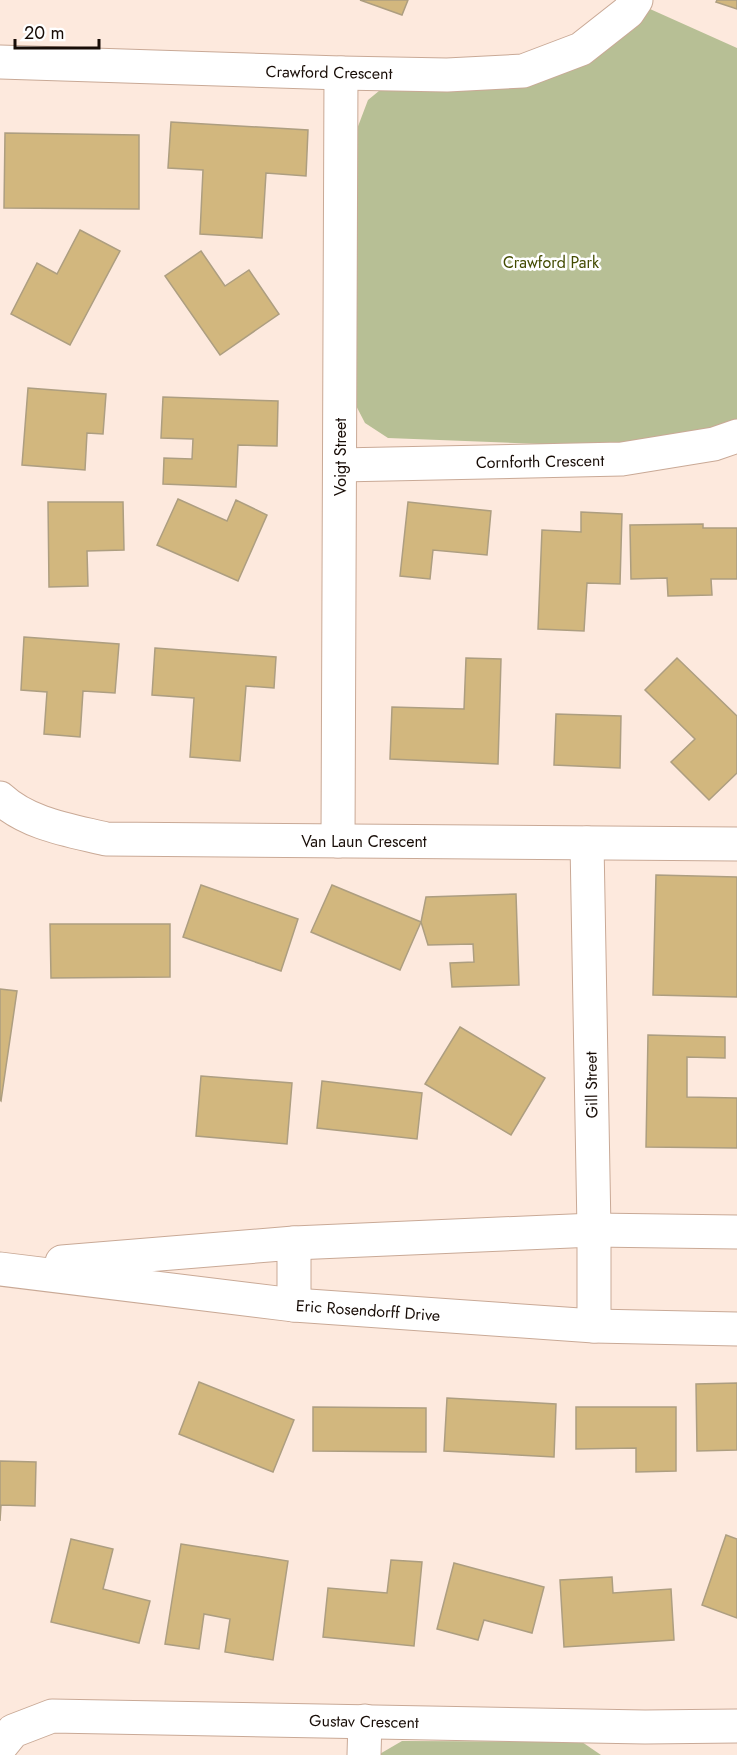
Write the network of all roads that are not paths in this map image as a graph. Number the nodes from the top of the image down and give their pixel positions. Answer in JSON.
{"nodes":[{"id":1,"x":636,"y":0,"type":"edge"},
{"id":2,"x":0,"y":62,"type":"edge"},
{"id":3,"x":341,"y":73,"type":"junction"},
{"id":4,"x":737,"y":436,"type":"edge"},
{"id":5,"x":340,"y":465,"type":"junction"},
{"id":6,"x":0,"y":798,"type":"edge"},
{"id":7,"x":338,"y":841,"type":"junction"},
{"id":8,"x":586,"y":843,"type":"junction"},
{"id":9,"x":737,"y":844,"type":"edge"},
{"id":10,"x":594,"y":1230,"type":"junction"},
{"id":11,"x":737,"y":1232,"type":"edge"},
{"id":12,"x":294,"y":1243,"type":"junction"},
{"id":13,"x":0,"y":1268,"type":"edge"},
{"id":14,"x":294,"y":1305,"type":"junction"},
{"id":15,"x":594,"y":1326,"type":"junction"},
{"id":16,"x":737,"y":1329,"type":"edge"},
{"id":17,"x":365,"y":1721,"type":"junction"},
{"id":18,"x":737,"y":1726,"type":"edge"},
{"id":19,"x":646,"y":1741,"type":"edge"},
{"id":20,"x":0,"y":1747,"type":"edge"},
{"id":21,"x":364,"y":1755,"type":"edge"}],
"edges":[{"from":1,"to":3,"type":"street","name":"Crawford Crescent"},
{"from":2,"to":3,"type":"street","name":"Crawford Crescent"},
{"from":3,"to":5,"type":"street","name":"Voigt Street"},
{"from":4,"to":5,"type":"street","name":"Cornforth Crescent"},
{"from":5,"to":7,"type":"street","name":"Voigt Street"},
{"from":6,"to":7,"type":"street","name":"Van Laun Crescent"},
{"from":7,"to":8,"type":"street","name":"Van Laun Crescent"},
{"from":8,"to":9,"type":"street","name":"Van Laun Crescent"},
{"from":8,"to":10,"type":"street","name":"Gill Street"},
{"from":10,"to":11,"type":"street","name":"Eric Rosendorff Drive"},
{"from":10,"to":12,"type":"street","name":"Eric Rosendorff Drive"},
{"from":10,"to":15,"type":"street","name":"Gill Street"},
{"from":12,"to":13,"type":"street","name":"Eric Rosendorff Drive"},
{"from":12,"to":14,"type":"street"},
{"from":13,"to":14,"type":"street","name":"Eric Rosendorff Drive"},
{"from":14,"to":15,"type":"street","name":"Eric Rosendorff Drive"},
{"from":15,"to":16,"type":"street","name":"Eric Rosendorff Drive"},
{"from":17,"to":19,"type":"street","name":"Gustav Crescent"},
{"from":17,"to":20,"type":"street","name":"Gustav Crescent"},
{"from":17,"to":21,"type":"street"},
{"from":18,"to":19,"type":"street","name":"Gustav Crescent"}]}
